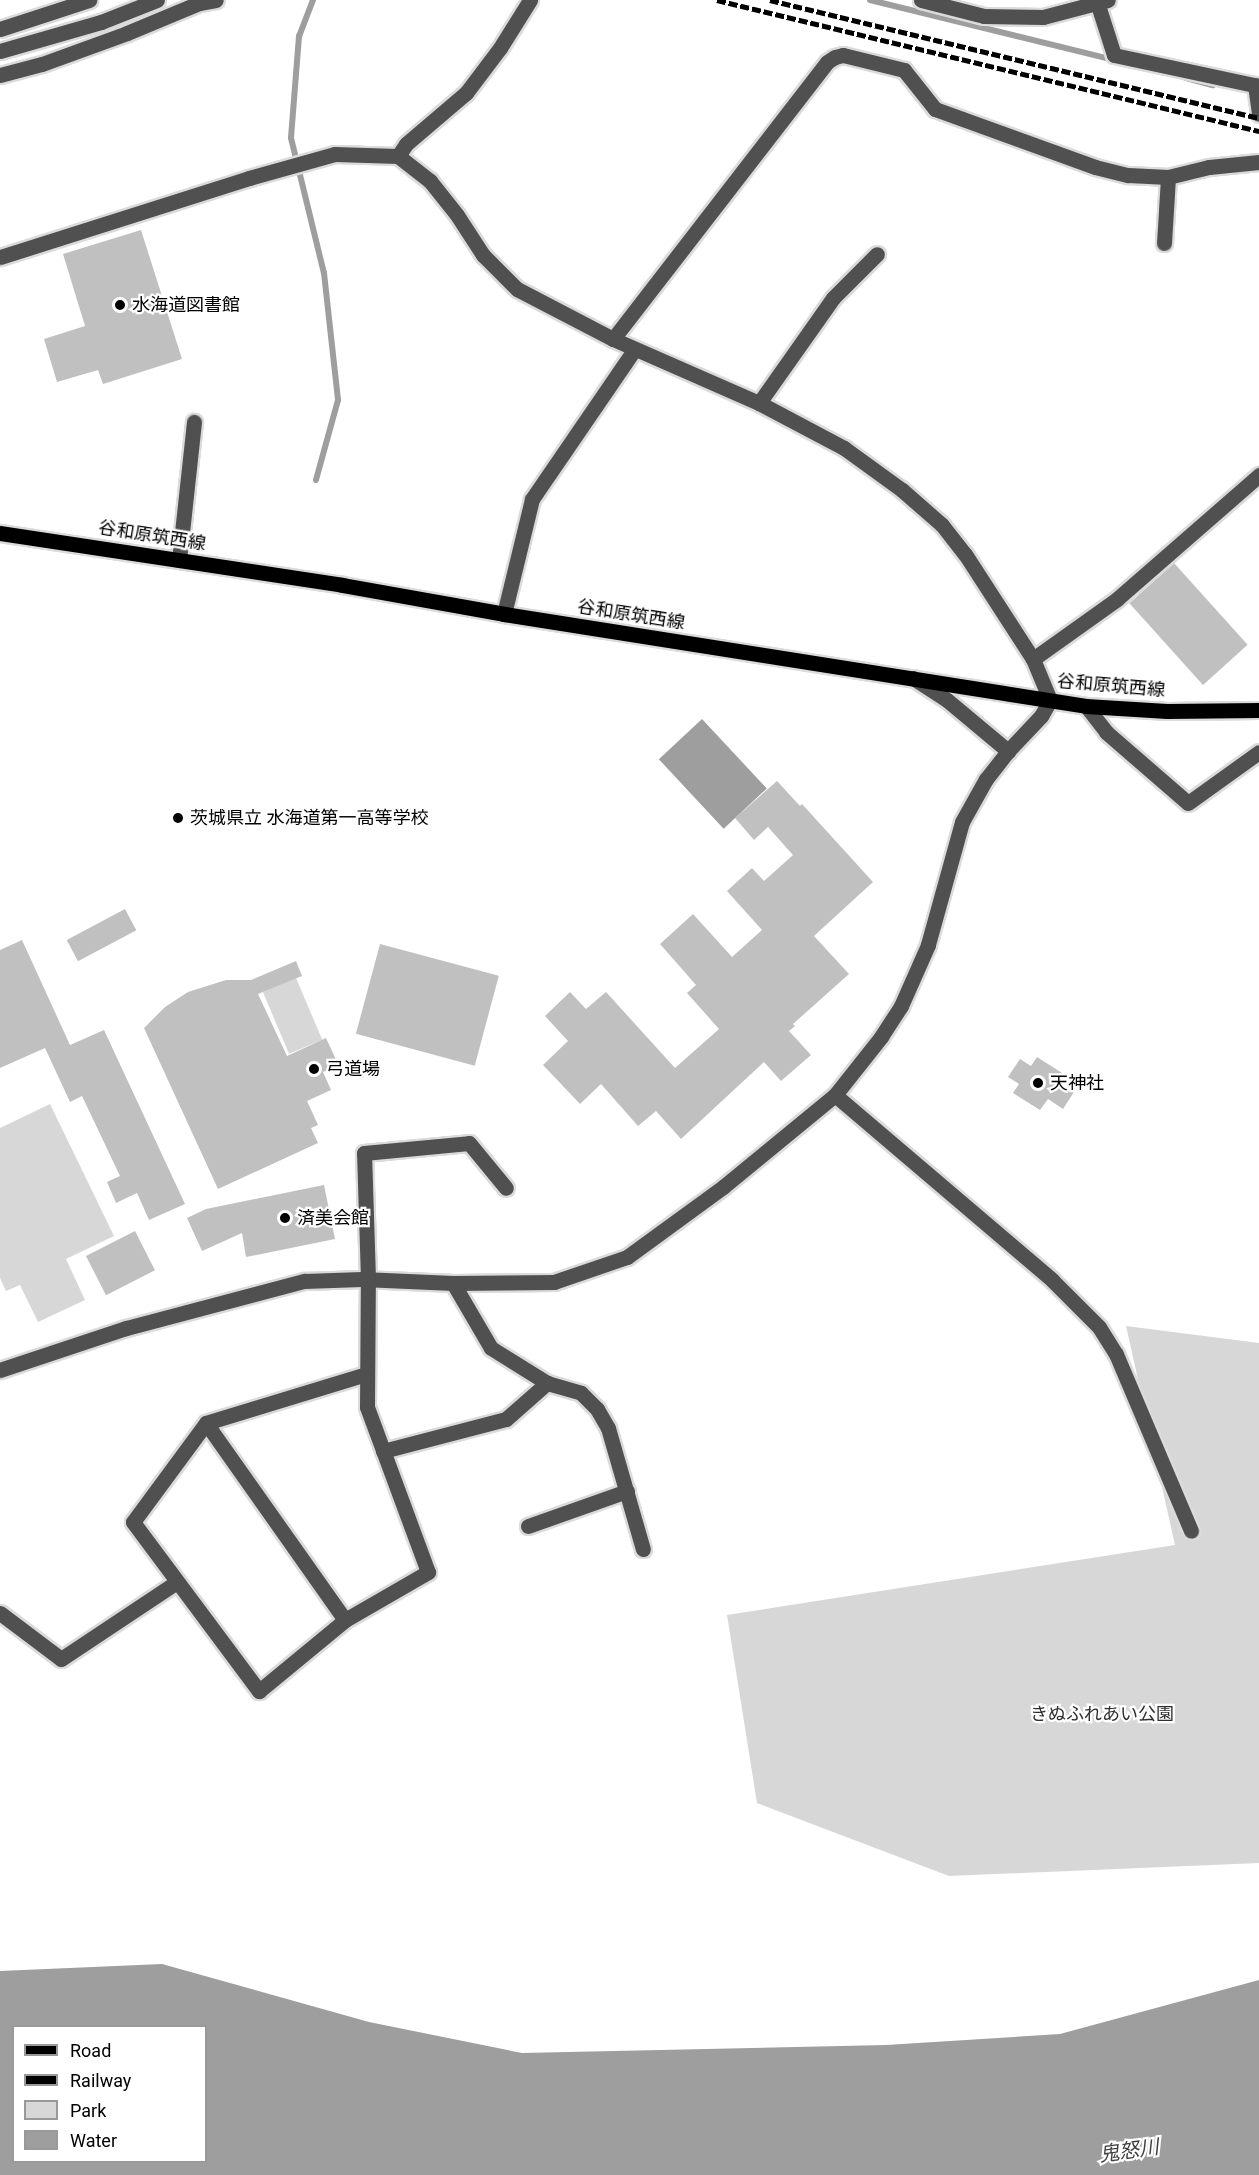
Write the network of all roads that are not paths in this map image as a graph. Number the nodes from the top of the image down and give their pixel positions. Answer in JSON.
{"nodes":[{"id":1,"x":89,"y":0,"type":"edge"},
{"id":2,"x":157,"y":0,"type":"edge"},
{"id":3,"x":216,"y":0,"type":"edge"},
{"id":4,"x":531,"y":0,"type":"edge"},
{"id":5,"x":921,"y":0,"type":"edge"},
{"id":6,"x":198,"y":2,"type":"edge"},
{"id":7,"x":1103,"y":2,"type":"edge"},
{"id":8,"x":0,"y":29,"type":"edge"},
{"id":9,"x":6,"y":50,"type":"edge"},
{"id":10,"x":0,"y":75,"type":"edge"},
{"id":11,"x":1257,"y":85,"type":"edge"},
{"id":12,"x":1259,"y":114,"type":"edge"},
{"id":13,"x":398,"y":156,"type":"junction"},
{"id":14,"x":1259,"y":162,"type":"edge"},
{"id":15,"x":1168,"y":177,"type":"junction"},
{"id":16,"x":1164,"y":243,"type":"dead end"},
{"id":17,"x":877,"y":254,"type":"dead end"},
{"id":18,"x":0,"y":257,"type":"edge"},
{"id":19,"x":613,"y":339,"type":"junction"},
{"id":20,"x":634,"y":350,"type":"junction"},
{"id":21,"x":759,"y":403,"type":"junction"},
{"id":22,"x":194,"y":422,"type":"dead end"},
{"id":23,"x":1259,"y":475,"type":"edge"},
{"id":24,"x":0,"y":533,"type":"edge"},
{"id":25,"x":179,"y":560,"type":"junction"},
{"id":26,"x":504,"y":615,"type":"junction"},
{"id":27,"x":1033,"y":659,"type":"junction"},
{"id":28,"x":910,"y":676,"type":"junction"},
{"id":29,"x":1050,"y":700,"type":"junction"},
{"id":30,"x":1086,"y":706,"type":"junction"},
{"id":31,"x":1259,"y":710,"type":"edge"},
{"id":32,"x":1008,"y":751,"type":"junction"},
{"id":33,"x":1259,"y":752,"type":"edge"},
{"id":34,"x":835,"y":1095,"type":"junction"},
{"id":35,"x":506,"y":1188,"type":"dead end"},
{"id":36,"x":368,"y":1279,"type":"junction"},
{"id":37,"x":453,"y":1282,"type":"junction"},
{"id":38,"x":0,"y":1370,"type":"edge"},
{"id":39,"x":366,"y":1374,"type":"junction"},
{"id":40,"x":548,"y":1383,"type":"junction"},
{"id":41,"x":206,"y":1423,"type":"junction"},
{"id":42,"x":383,"y":1451,"type":"junction"},
{"id":43,"x":627,"y":1491,"type":"junction"},
{"id":44,"x":528,"y":1526,"type":"dead end"},
{"id":45,"x":1191,"y":1531,"type":"dead end"},
{"id":46,"x":643,"y":1549,"type":"dead end"},
{"id":47,"x":177,"y":1582,"type":"junction"},
{"id":48,"x":0,"y":1613,"type":"edge"},
{"id":49,"x":345,"y":1620,"type":"junction"}],
"edges":[{"from":1,"to":8,"type":"street"},
{"from":2,"to":9,"type":"street"},
{"from":3,"to":6,"type":"street"},
{"from":4,"to":13,"type":"street"},
{"from":5,"to":7,"type":"street"},
{"from":6,"to":10,"type":"street"},
{"from":7,"to":11,"type":"street"},
{"from":11,"to":12,"type":"street"},
{"from":13,"to":18,"type":"street"},
{"from":13,"to":19,"type":"street"},
{"from":14,"to":15,"type":"street"},
{"from":15,"to":16,"type":"street"},
{"from":15,"to":19,"type":"street"},
{"from":17,"to":21,"type":"street"},
{"from":19,"to":20,"type":"street"},
{"from":20,"to":21,"type":"street"},
{"from":20,"to":26,"type":"street"},
{"from":21,"to":27,"type":"street"},
{"from":22,"to":25,"type":"street"},
{"from":23,"to":27,"type":"street"},
{"from":24,"to":25,"type":"main road","name":"谷和原筑西線"},
{"from":25,"to":26,"type":"main road","name":"谷和原筑西線"},
{"from":26,"to":28,"type":"main road","name":"谷和原筑西線"},
{"from":27,"to":29,"type":"street"},
{"from":28,"to":29,"type":"main road","name":"谷和原筑西線"},
{"from":28,"to":32,"type":"street"},
{"from":29,"to":30,"type":"main road","name":"谷和原筑西線"},
{"from":29,"to":32,"type":"street"},
{"from":30,"to":31,"type":"main road","name":"谷和原筑西線"},
{"from":30,"to":33,"type":"street"},
{"from":32,"to":34,"type":"street"},
{"from":34,"to":37,"type":"street"},
{"from":34,"to":45,"type":"street"},
{"from":35,"to":36,"type":"street"},
{"from":36,"to":37,"type":"street"},
{"from":36,"to":38,"type":"street"},
{"from":36,"to":39,"type":"street"},
{"from":37,"to":40,"type":"street"},
{"from":39,"to":41,"type":"street"},
{"from":39,"to":42,"type":"street"},
{"from":40,"to":42,"type":"street"},
{"from":40,"to":43,"type":"street"},
{"from":41,"to":47,"type":"street"},
{"from":41,"to":49,"type":"street"},
{"from":42,"to":49,"type":"street"},
{"from":43,"to":44,"type":"street"},
{"from":43,"to":46,"type":"street"},
{"from":47,"to":48,"type":"street"},
{"from":47,"to":49,"type":"street"}]}
